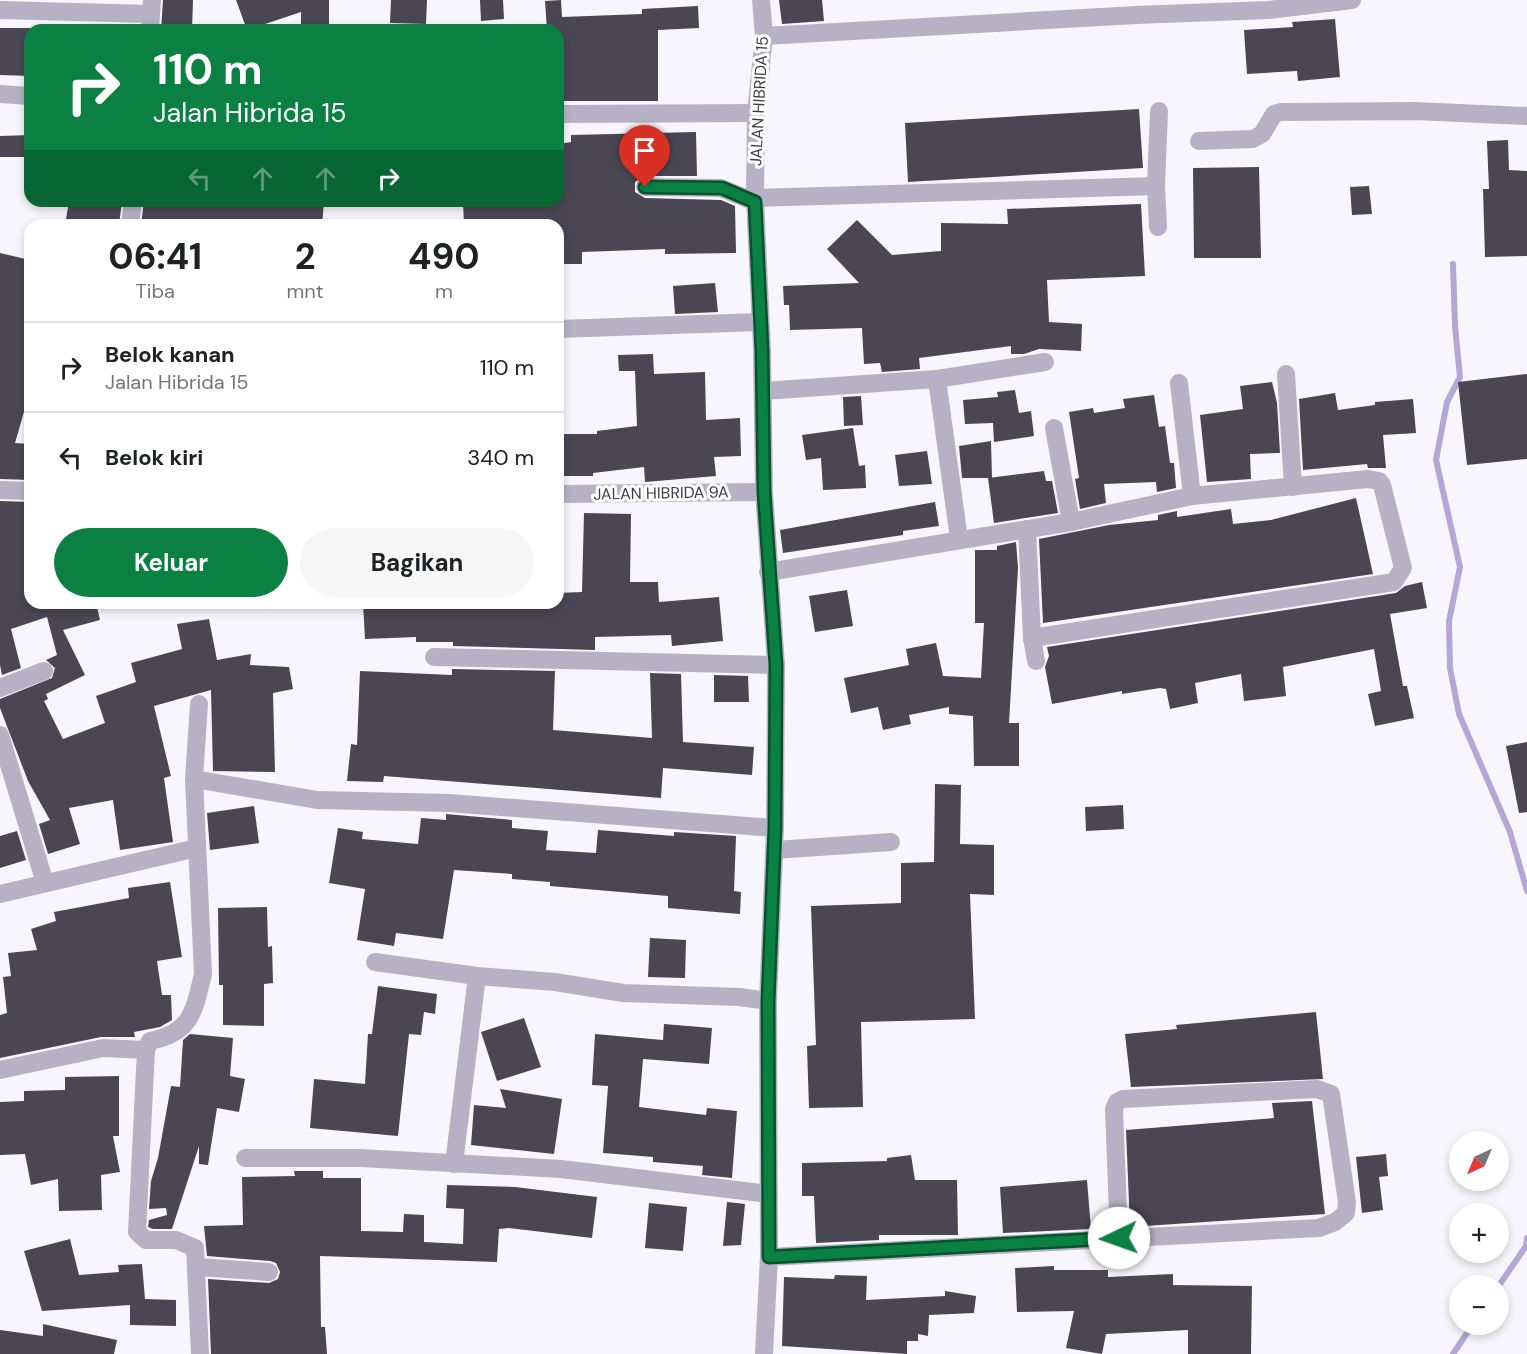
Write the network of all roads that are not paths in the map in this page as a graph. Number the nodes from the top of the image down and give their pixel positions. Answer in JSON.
{"nodes":[{"id":1,"x":761,"y":0,"type":"edge"},
{"id":2,"x":1352,"y":0,"type":"edge"},
{"id":3,"x":1269,"y":5,"type":"edge"},
{"id":4,"x":1136,"y":7,"type":"edge"},
{"id":5,"x":0,"y":10,"type":"edge"},
{"id":6,"x":151,"y":14,"type":"edge"},
{"id":7,"x":764,"y":36,"type":"junction"},
{"id":8,"x":0,"y":94,"type":"edge"},
{"id":9,"x":24,"y":96,"type":"edge"},
{"id":10,"x":1160,"y":111,"type":"dead end"},
{"id":11,"x":756,"y":112,"type":"junction"},
{"id":12,"x":564,"y":114,"type":"edge"},
{"id":13,"x":1527,"y":116,"type":"edge"},
{"id":14,"x":1199,"y":141,"type":"dead end"},
{"id":15,"x":1156,"y":186,"type":"junction"},
{"id":16,"x":645,"y":187,"type":"dead end"},
{"id":17,"x":755,"y":200,"type":"junction"},
{"id":18,"x":1158,"y":227,"type":"dead end"},
{"id":19,"x":760,"y":322,"type":"junction"},
{"id":20,"x":564,"y":329,"type":"edge"},
{"id":21,"x":1045,"y":362,"type":"dead end"},
{"id":22,"x":1286,"y":374,"type":"dead end"},
{"id":23,"x":937,"y":379,"type":"junction"},
{"id":24,"x":1179,"y":383,"type":"dead end"},
{"id":25,"x":763,"y":391,"type":"junction"},
{"id":26,"x":1053,"y":428,"type":"dead end"},
{"id":27,"x":1293,"y":487,"type":"junction"},
{"id":28,"x":0,"y":490,"type":"edge"},
{"id":29,"x":24,"y":491,"type":"edge"},
{"id":30,"x":764,"y":492,"type":"junction"},
{"id":31,"x":564,"y":494,"type":"edge"},
{"id":32,"x":1192,"y":496,"type":"junction"},
{"id":33,"x":1071,"y":522,"type":"junction"},
{"id":34,"x":1026,"y":529,"type":"junction"},
{"id":35,"x":959,"y":539,"type":"junction"},
{"id":36,"x":768,"y":572,"type":"junction"},
{"id":37,"x":1032,"y":638,"type":"junction"},
{"id":38,"x":434,"y":657,"type":"dead end"},
{"id":39,"x":1036,"y":661,"type":"dead end"},
{"id":40,"x":776,"y":665,"type":"junction"},
{"id":41,"x":44,"y":671,"type":"dead end"},
{"id":42,"x":0,"y":688,"type":"edge"},
{"id":43,"x":199,"y":704,"type":"dead end"},
{"id":44,"x":0,"y":735,"type":"edge"},
{"id":45,"x":194,"y":779,"type":"junction"},
{"id":46,"x":775,"y":828,"type":"junction"},
{"id":47,"x":891,"y":842,"type":"dead end"},
{"id":48,"x":197,"y":848,"type":"junction"},
{"id":49,"x":774,"y":850,"type":"junction"},
{"id":50,"x":45,"y":883,"type":"junction"},
{"id":51,"x":0,"y":894,"type":"edge"},
{"id":52,"x":375,"y":962,"type":"dead end"},
{"id":53,"x":477,"y":976,"type":"junction"},
{"id":54,"x":768,"y":1001,"type":"junction"},
{"id":55,"x":146,"y":1050,"type":"junction"},
{"id":56,"x":0,"y":1070,"type":"edge"},
{"id":57,"x":245,"y":1158,"type":"dead end"},
{"id":58,"x":454,"y":1164,"type":"junction"},
{"id":59,"x":770,"y":1194,"type":"junction"},
{"id":60,"x":1119,"y":1238,"type":"junction"},
{"id":61,"x":769,"y":1257,"type":"junction"},
{"id":62,"x":198,"y":1267,"type":"junction"},
{"id":63,"x":269,"y":1272,"type":"dead end"},
{"id":64,"x":200,"y":1354,"type":"edge"},
{"id":65,"x":764,"y":1354,"type":"edge"}],
"edges":[{"from":1,"to":7,"type":"street","name":"JALAN HIBRIDA 15"},
{"from":2,"to":3,"type":"street"},
{"from":3,"to":4,"type":"street"},
{"from":4,"to":7,"type":"street"},
{"from":5,"to":6,"type":"street"},
{"from":7,"to":11,"type":"street","name":"JALAN HIBRIDA 15"},
{"from":8,"to":9,"type":"street"},
{"from":10,"to":15,"type":"street"},
{"from":11,"to":12,"type":"street"},
{"from":11,"to":17,"type":"street","name":"JALAN HIBRIDA 15"},
{"from":13,"to":14,"type":"street"},
{"from":15,"to":17,"type":"street"},
{"from":15,"to":18,"type":"street"},
{"from":16,"to":17,"type":"street"},
{"from":17,"to":19,"type":"street","name":"JALAN HIBRIDA 15"},
{"from":19,"to":20,"type":"street"},
{"from":19,"to":25,"type":"street","name":"JALAN HIBRIDA 15"},
{"from":21,"to":23,"type":"street"},
{"from":22,"to":27,"type":"street"},
{"from":23,"to":25,"type":"street"},
{"from":23,"to":35,"type":"street"},
{"from":24,"to":32,"type":"street"},
{"from":25,"to":30,"type":"street","name":"JALAN HIBRIDA 15"},
{"from":26,"to":33,"type":"street"},
{"from":27,"to":32,"type":"street"},
{"from":27,"to":37,"type":"street"},
{"from":28,"to":29,"type":"street"},
{"from":30,"to":31,"type":"street","name":"JALAN HIBRIDA 9A"},
{"from":30,"to":36,"type":"street","name":"JALAN HIBRIDA 15"},
{"from":32,"to":33,"type":"street"},
{"from":33,"to":34,"type":"street"},
{"from":34,"to":35,"type":"street"},
{"from":34,"to":37,"type":"street"},
{"from":35,"to":36,"type":"street"},
{"from":36,"to":40,"type":"street","name":"JALAN HIBRIDA 15"},
{"from":37,"to":39,"type":"street"},
{"from":38,"to":40,"type":"street"},
{"from":40,"to":46,"type":"street","name":"JALAN HIBRIDA 15"},
{"from":41,"to":42,"type":"street"},
{"from":43,"to":45,"type":"street"},
{"from":44,"to":50,"type":"street"},
{"from":45,"to":46,"type":"street"},
{"from":45,"to":48,"type":"street"},
{"from":46,"to":49,"type":"street","name":"JALAN HIBRIDA 15"},
{"from":47,"to":49,"type":"street"},
{"from":48,"to":50,"type":"street"},
{"from":48,"to":55,"type":"street"},
{"from":49,"to":54,"type":"street","name":"JALAN HIBRIDA 15"},
{"from":50,"to":51,"type":"street"},
{"from":52,"to":53,"type":"street"},
{"from":53,"to":54,"type":"street"},
{"from":53,"to":58,"type":"street"},
{"from":54,"to":59,"type":"street","name":"JALAN HIBRIDA 15"},
{"from":55,"to":56,"type":"street"},
{"from":55,"to":62,"type":"street"},
{"from":57,"to":58,"type":"street"},
{"from":58,"to":59,"type":"street"},
{"from":59,"to":61,"type":"street","name":"JALAN HIBRIDA 15"},
{"from":60,"to":60,"type":"street"},
{"from":60,"to":61,"type":"street"},
{"from":61,"to":65,"type":"street","name":"JALAN HIBRIDA 15"},
{"from":62,"to":63,"type":"street"},
{"from":62,"to":64,"type":"street"}]}
